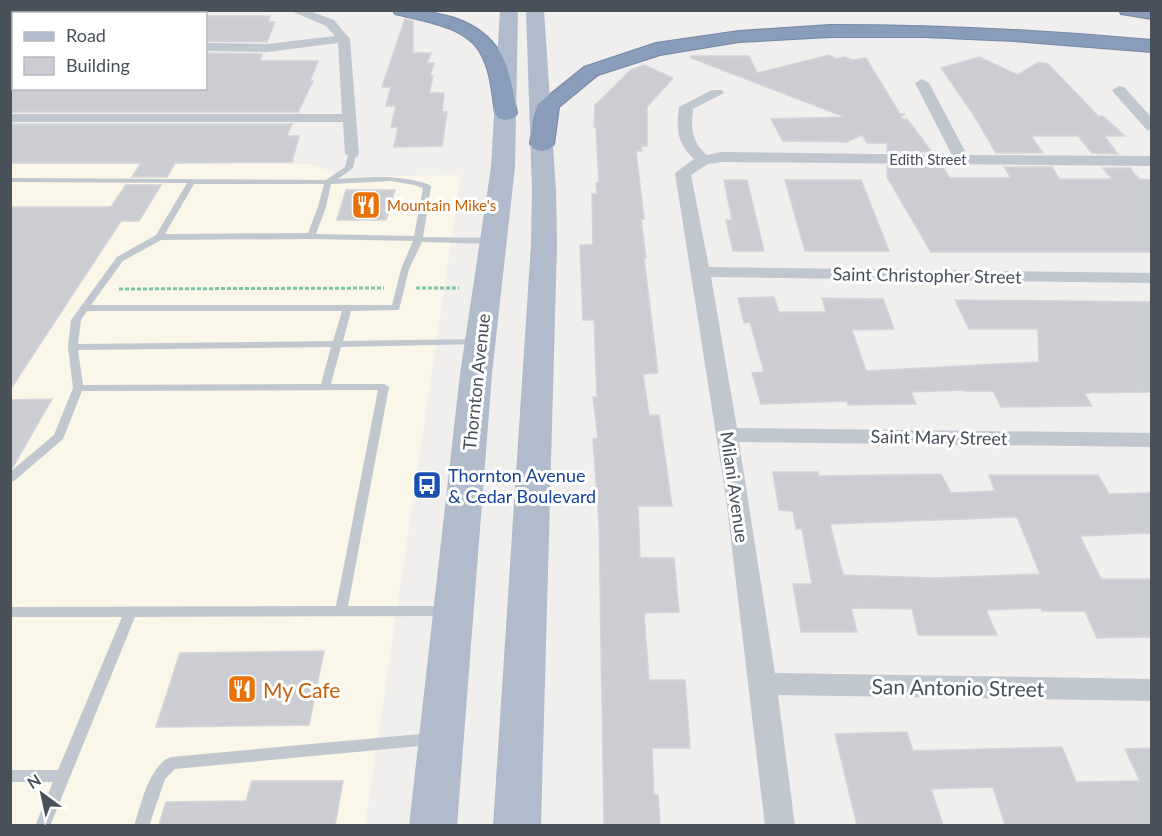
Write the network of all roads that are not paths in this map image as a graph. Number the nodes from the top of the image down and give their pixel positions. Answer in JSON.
{"nodes":[{"id":1,"x":295,"y":10,"type":"edge"},
{"id":2,"x":402,"y":10,"type":"edge"},
{"id":3,"x":509,"y":10,"type":"edge"},
{"id":4,"x":536,"y":10,"type":"edge"},
{"id":5,"x":1128,"y":10,"type":"edge"},
{"id":6,"x":1152,"y":14,"type":"edge"},
{"id":7,"x":1073,"y":21,"type":"dead end"},
{"id":8,"x":1152,"y":32,"type":"edge"},
{"id":9,"x":344,"y":39,"type":"junction"},
{"id":10,"x":1152,"y":46,"type":"edge"},
{"id":11,"x":207,"y":47,"type":"edge"},
{"id":12,"x":922,"y":83,"type":"dead end"},
{"id":13,"x":1119,"y":90,"type":"dead end"},
{"id":14,"x":717,"y":93,"type":"dead end"},
{"id":15,"x":506,"y":113,"type":"junction"},
{"id":16,"x":10,"y":118,"type":"edge"},
{"id":17,"x":348,"y":118,"type":"junction"},
{"id":18,"x":1152,"y":127,"type":"edge"},
{"id":19,"x":542,"y":144,"type":"junction"},
{"id":20,"x":352,"y":154,"type":"joint"},
{"id":21,"x":962,"y":159,"type":"junction"},
{"id":22,"x":704,"y":160,"type":"junction"},
{"id":23,"x":1152,"y":161,"type":"edge"},
{"id":24,"x":10,"y":180,"type":"edge"},
{"id":25,"x":192,"y":181,"type":"junction"},
{"id":26,"x":328,"y":182,"type":"junction"},
{"id":27,"x":311,"y":236,"type":"junction"},
{"id":28,"x":159,"y":237,"type":"junction"},
{"id":29,"x":418,"y":240,"type":"junction"},
{"id":30,"x":493,"y":241,"type":"junction"},
{"id":31,"x":702,"y":272,"type":"junction"},
{"id":32,"x":1152,"y":278,"type":"edge"},
{"id":33,"x":84,"y":308,"type":"junction"},
{"id":34,"x":347,"y":308,"type":"junction"},
{"id":35,"x":480,"y":342,"type":"junction"},
{"id":36,"x":337,"y":346,"type":"junction"},
{"id":37,"x":73,"y":347,"type":"junction"},
{"id":38,"x":325,"y":387,"type":"junction"},
{"id":39,"x":78,"y":388,"type":"junction"},
{"id":40,"x":727,"y":435,"type":"junction"},
{"id":41,"x":1152,"y":440,"type":"edge"},
{"id":42,"x":10,"y":478,"type":"edge"},
{"id":43,"x":453,"y":611,"type":"junction"},
{"id":44,"x":10,"y":612,"type":"edge"},
{"id":45,"x":341,"y":612,"type":"junction"},
{"id":46,"x":130,"y":613,"type":"junction"},
{"id":47,"x":764,"y":684,"type":"junction"},
{"id":48,"x":1152,"y":690,"type":"edge"},
{"id":49,"x":441,"y":738,"type":"junction"},
{"id":50,"x":10,"y":776,"type":"edge"},
{"id":51,"x":62,"y":776,"type":"junction"},
{"id":52,"x":428,"y":819,"type":"edge"},
{"id":53,"x":42,"y":825,"type":"edge"},
{"id":54,"x":141,"y":825,"type":"edge"},
{"id":55,"x":517,"y":825,"type":"edge"},
{"id":56,"x":780,"y":825,"type":"edge"}],
"edges":[{"from":1,"to":9,"type":"street"},
{"from":2,"to":15,"type":"highway"},
{"from":3,"to":15,"type":"main road","name":"Thornton Avenue"},
{"from":4,"to":19,"type":"main road"},
{"from":5,"to":6,"type":"highway"},
{"from":7,"to":8,"type":"highway"},
{"from":9,"to":11,"type":"street"},
{"from":9,"to":17,"type":"street"},
{"from":10,"to":19,"type":"highway"},
{"from":12,"to":21,"type":"street"},
{"from":13,"to":18,"type":"street"},
{"from":14,"to":22,"type":"street"},
{"from":15,"to":30,"type":"main road","name":"Thornton Avenue"},
{"from":16,"to":17,"type":"street"},
{"from":17,"to":20,"type":"street"},
{"from":19,"to":55,"type":"main road"},
{"from":20,"to":26,"type":"lane"},
{"from":21,"to":22,"type":"street","name":"Edith Street"},
{"from":21,"to":23,"type":"street","name":"Edith Street"},
{"from":22,"to":31,"type":"street","name":"Milani Avenue"},
{"from":24,"to":25,"type":"lane"},
{"from":25,"to":26,"type":"lane"},
{"from":25,"to":28,"type":"lane"},
{"from":26,"to":27,"type":"lane"},
{"from":26,"to":29,"type":"lane"},
{"from":27,"to":28,"type":"lane"},
{"from":27,"to":29,"type":"lane"},
{"from":28,"to":33,"type":"lane"},
{"from":29,"to":30,"type":"lane"},
{"from":29,"to":34,"type":"lane"},
{"from":30,"to":35,"type":"main road","name":"Thornton Avenue"},
{"from":31,"to":32,"type":"street","name":"Saint Christopher Street"},
{"from":31,"to":40,"type":"street","name":"Milani Avenue"},
{"from":33,"to":34,"type":"lane"},
{"from":33,"to":37,"type":"lane"},
{"from":34,"to":36,"type":"lane"},
{"from":35,"to":36,"type":"lane"},
{"from":35,"to":43,"type":"main road","name":"Thornton Avenue"},
{"from":36,"to":37,"type":"lane"},
{"from":36,"to":38,"type":"lane"},
{"from":37,"to":39,"type":"lane"},
{"from":38,"to":39,"type":"lane"},
{"from":38,"to":45,"type":"lane"},
{"from":39,"to":42,"type":"lane"},
{"from":40,"to":41,"type":"street","name":"Saint Mary Street"},
{"from":40,"to":47,"type":"street","name":"Milani Avenue"},
{"from":43,"to":45,"type":"lane"},
{"from":43,"to":49,"type":"main road","name":"Thornton Avenue"},
{"from":44,"to":46,"type":"lane"},
{"from":45,"to":46,"type":"lane"},
{"from":46,"to":51,"type":"lane"},
{"from":47,"to":48,"type":"street","name":"San Antonio Street"},
{"from":47,"to":56,"type":"street","name":"Milani Avenue"},
{"from":49,"to":52,"type":"main road","name":"Thornton Avenue"},
{"from":49,"to":54,"type":"lane"},
{"from":50,"to":51,"type":"lane"},
{"from":51,"to":53,"type":"lane"}]}
